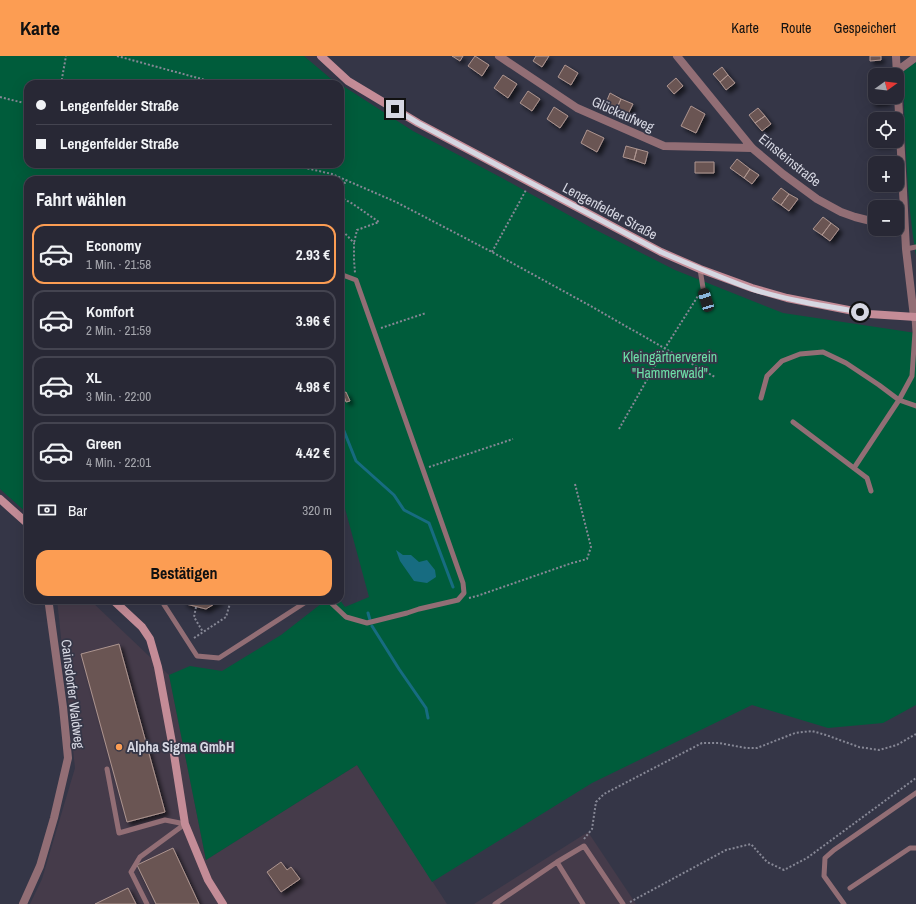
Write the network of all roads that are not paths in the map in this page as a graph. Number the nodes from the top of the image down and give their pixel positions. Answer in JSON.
{"nodes":[{"id":1,"x":321,"y":56,"type":"edge"},
{"id":2,"x":499,"y":56,"type":"edge"},
{"id":3,"x":676,"y":56,"type":"edge"},
{"id":4,"x":896,"y":56,"type":"edge"},
{"id":5,"x":916,"y":57,"type":"edge"},
{"id":6,"x":897,"y":68,"type":"edge"},
{"id":7,"x":901,"y":68,"type":"edge"},
{"id":8,"x":898,"y":104,"type":"edge"},
{"id":9,"x":752,"y":148,"type":"junction"},
{"id":10,"x":900,"y":200,"type":"edge"},
{"id":11,"x":868,"y":220,"type":"edge"},
{"id":12,"x":903,"y":236,"type":"edge"},
{"id":13,"x":916,"y":247,"type":"edge"},
{"id":14,"x":906,"y":249,"type":"junction"},
{"id":15,"x":700,"y":269,"type":"junction"},
{"id":16,"x":344,"y":276,"type":"edge"},
{"id":17,"x":706,"y":300,"type":"dead end"},
{"id":18,"x":915,"y":317,"type":"edge"},
{"id":19,"x":914,"y":376,"type":"edge"},
{"id":20,"x":760,"y":398,"type":"dead end"},
{"id":21,"x":899,"y":400,"type":"junction"},
{"id":22,"x":916,"y":406,"type":"edge"},
{"id":23,"x":792,"y":422,"type":"dead end"},
{"id":24,"x":854,"y":468,"type":"junction"},
{"id":25,"x":872,"y":491,"type":"dead end"},
{"id":26,"x":0,"y":500,"type":"edge"},
{"id":27,"x":24,"y":521,"type":"edge"},
{"id":28,"x":49,"y":604,"type":"edge"},
{"id":29,"x":117,"y":604,"type":"edge"},
{"id":30,"x":164,"y":604,"type":"edge"},
{"id":31,"x":303,"y":604,"type":"edge"},
{"id":32,"x":332,"y":604,"type":"edge"},
{"id":33,"x":107,"y":769,"type":"dead end"},
{"id":34,"x":916,"y":793,"type":"edge"},
{"id":35,"x":185,"y":824,"type":"junction"},
{"id":36,"x":916,"y":848,"type":"edge"},
{"id":37,"x":557,"y":862,"type":"junction"},
{"id":38,"x":850,"y":888,"type":"dead end"},
{"id":39,"x":23,"y":904,"type":"edge"},
{"id":40,"x":147,"y":904,"type":"edge"},
{"id":41,"x":222,"y":904,"type":"edge"},
{"id":42,"x":494,"y":904,"type":"edge"},
{"id":43,"x":583,"y":904,"type":"edge"},
{"id":44,"x":623,"y":904,"type":"edge"},
{"id":45,"x":844,"y":904,"type":"edge"}],
"edges":[{"from":1,"to":15,"type":"main road","name":"Lengenfelder Straße"},
{"from":2,"to":9,"type":"street","name":"Glückaufweg"},
{"from":3,"to":9,"type":"street","name":"Einsteinstraße"},
{"from":4,"to":6,"type":"street"},
{"from":5,"to":7,"type":"street"},
{"from":8,"to":10,"type":"street"},
{"from":9,"to":11,"type":"street","name":"Einsteinstraße"},
{"from":12,"to":14,"type":"street"},
{"from":13,"to":14,"type":"lane"},
{"from":14,"to":18,"type":"street"},
{"from":15,"to":17,"type":"lane"},
{"from":15,"to":18,"type":"main road","name":"Lengenfelder Straße"},
{"from":16,"to":32,"type":"lane"},
{"from":18,"to":19,"type":"lane"},
{"from":19,"to":21,"type":"lane"},
{"from":20,"to":21,"type":"lane"},
{"from":21,"to":22,"type":"lane"},
{"from":21,"to":24,"type":"lane"},
{"from":23,"to":24,"type":"lane"},
{"from":24,"to":25,"type":"lane"},
{"from":26,"to":27,"type":"main road"},
{"from":28,"to":39,"type":"street","name":"Cainsdorfer Waldweg"},
{"from":29,"to":35,"type":"main road"},
{"from":30,"to":31,"type":"lane"},
{"from":33,"to":35,"type":"lane"},
{"from":34,"to":45,"type":"lane"},
{"from":35,"to":40,"type":"lane"},
{"from":35,"to":41,"type":"main road"},
{"from":36,"to":38,"type":"lane"},
{"from":37,"to":42,"type":"lane"},
{"from":37,"to":43,"type":"lane"},
{"from":37,"to":44,"type":"lane"}]}
